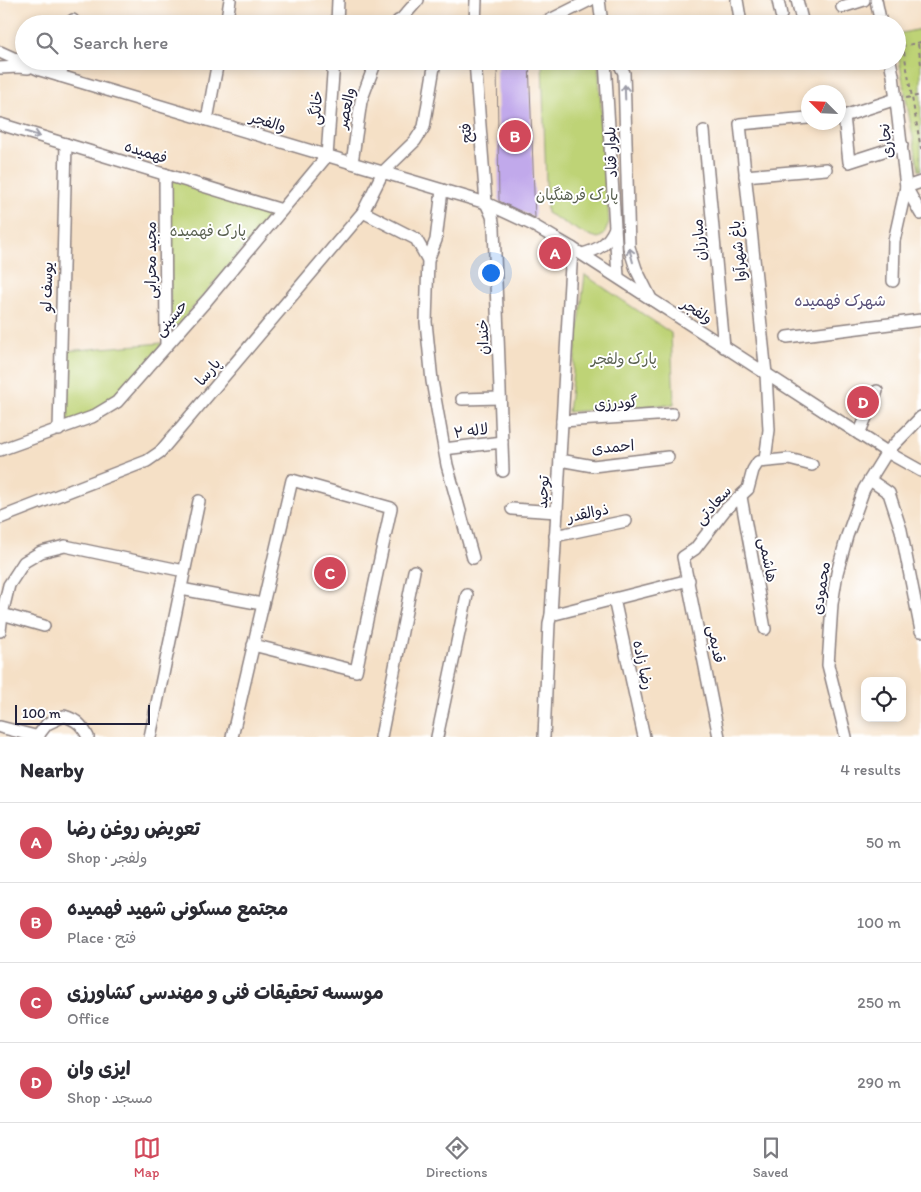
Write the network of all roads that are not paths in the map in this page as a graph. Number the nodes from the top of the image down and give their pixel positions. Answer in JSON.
{"nodes":[{"id":1,"x":230,"y":0,"type":"edge"},
{"id":2,"x":338,"y":0,"type":"edge"},
{"id":3,"x":418,"y":0,"type":"edge"},
{"id":4,"x":476,"y":0,"type":"edge"},
{"id":5,"x":590,"y":0,"type":"edge"},
{"id":6,"x":599,"y":0,"type":"edge"},
{"id":7,"x":737,"y":0,"type":"edge"},
{"id":8,"x":778,"y":0,"type":"edge"},
{"id":9,"x":797,"y":0,"type":"edge"},
{"id":10,"x":864,"y":0,"type":"edge"},
{"id":11,"x":876,"y":0,"type":"edge"},
{"id":12,"x":842,"y":7,"type":"dead end"},
{"id":13,"x":228,"y":15,"type":"edge"},
{"id":14,"x":337,"y":15,"type":"edge"},
{"id":15,"x":404,"y":15,"type":"edge"},
{"id":16,"x":475,"y":15,"type":"edge"},
{"id":17,"x":560,"y":15,"type":"edge"},
{"id":18,"x":601,"y":15,"type":"edge"},
{"id":19,"x":740,"y":15,"type":"edge"},
{"id":20,"x":781,"y":15,"type":"dead end"},
{"id":21,"x":801,"y":15,"type":"edge"},
{"id":22,"x":880,"y":15,"type":"edge"},
{"id":23,"x":0,"y":52,"type":"edge"},
{"id":24,"x":15,"y":59,"type":"edge"},
{"id":25,"x":15,"y":67,"type":"edge"},
{"id":26,"x":0,"y":68,"type":"edge"},
{"id":27,"x":40,"y":70,"type":"edge"},
{"id":28,"x":62,"y":70,"type":"edge"},
{"id":29,"x":216,"y":70,"type":"edge"},
{"id":30,"x":333,"y":70,"type":"edge"},
{"id":31,"x":373,"y":70,"type":"edge"},
{"id":32,"x":434,"y":70,"type":"edge"},
{"id":33,"x":476,"y":70,"type":"edge"},
{"id":34,"x":606,"y":70,"type":"edge"},
{"id":35,"x":622,"y":70,"type":"edge"},
{"id":36,"x":891,"y":70,"type":"edge"},
{"id":37,"x":60,"y":76,"type":"junction"},
{"id":38,"x":896,"y":99,"type":"junction"},
{"id":39,"x":801,"y":119,"type":"edge"},
{"id":40,"x":207,"y":120,"type":"junction"},
{"id":41,"x":0,"y":124,"type":"edge"},
{"id":42,"x":704,"y":131,"type":"dead end"},
{"id":43,"x":66,"y":144,"type":"junction"},
{"id":44,"x":902,"y":145,"type":"junction"},
{"id":45,"x":327,"y":156,"type":"junction"},
{"id":46,"x":352,"y":163,"type":"junction"},
{"id":47,"x":826,"y":169,"type":"dead end"},
{"id":48,"x":383,"y":172,"type":"junction"},
{"id":49,"x":166,"y":174,"type":"junction"},
{"id":50,"x":745,"y":176,"type":"junction"},
{"id":51,"x":921,"y":182,"type":"edge"},
{"id":52,"x":906,"y":187,"type":"junction"},
{"id":53,"x":442,"y":190,"type":"junction"},
{"id":54,"x":486,"y":203,"type":"junction"},
{"id":55,"x":282,"y":210,"type":"junction"},
{"id":56,"x":363,"y":212,"type":"junction"},
{"id":57,"x":921,"y":214,"type":"edge"},
{"id":58,"x":615,"y":228,"type":"junction"},
{"id":59,"x":572,"y":248,"type":"junction"},
{"id":60,"x":582,"y":254,"type":"junction"},
{"id":61,"x":428,"y":260,"type":"junction"},
{"id":62,"x":618,"y":277,"type":"junction"},
{"id":63,"x":893,"y":281,"type":"dead end"},
{"id":64,"x":651,"y":299,"type":"junction"},
{"id":65,"x":921,"y":320,"type":"edge"},
{"id":66,"x":786,"y":337,"type":"dead end"},
{"id":67,"x":166,"y":346,"type":"junction"},
{"id":68,"x":724,"y":347,"type":"junction"},
{"id":69,"x":766,"y":374,"type":"junction"},
{"id":70,"x":877,"y":390,"type":"dead end"},
{"id":71,"x":500,"y":398,"type":"junction"},
{"id":72,"x":462,"y":399,"type":"dead end"},
{"id":73,"x":672,"y":414,"type":"dead end"},
{"id":74,"x":921,"y":417,"type":"edge"},
{"id":75,"x":562,"y":421,"type":"junction"},
{"id":76,"x":59,"y":430,"type":"junction"},
{"id":77,"x":859,"y":434,"type":"junction"},
{"id":78,"x":502,"y":442,"type":"junction"},
{"id":79,"x":444,"y":449,"type":"junction"},
{"id":80,"x":0,"y":450,"type":"edge"},
{"id":81,"x":887,"y":452,"type":"junction"},
{"id":82,"x":668,"y":456,"type":"dead end"},
{"id":83,"x":560,"y":460,"type":"junction"},
{"id":84,"x":765,"y":460,"type":"junction"},
{"id":85,"x":812,"y":464,"type":"dead end"},
{"id":86,"x":504,"y":471,"type":"dead end"},
{"id":87,"x":921,"y":471,"type":"edge"},
{"id":88,"x":870,"y":480,"type":"junction"},
{"id":89,"x":740,"y":497,"type":"junction"},
{"id":90,"x":199,"y":501,"type":"dead end"},
{"id":91,"x":512,"y":509,"type":"dead end"},
{"id":92,"x":557,"y":512,"type":"junction"},
{"id":93,"x":0,"y":518,"type":"edge"},
{"id":94,"x":626,"y":520,"type":"dead end"},
{"id":95,"x":555,"y":536,"type":"junction"},
{"id":96,"x":683,"y":557,"type":"joint"},
{"id":97,"x":474,"y":558,"type":"dead end"},
{"id":98,"x":184,"y":571,"type":"junction"},
{"id":99,"x":414,"y":571,"type":"dead end"},
{"id":100,"x":689,"y":580,"type":"junction"},
{"id":101,"x":181,"y":589,"type":"junction"},
{"id":102,"x":467,"y":595,"type":"dead end"},
{"id":103,"x":614,"y":599,"type":"junction"},
{"id":104,"x":262,"y":604,"type":"junction"},
{"id":105,"x":2,"y":614,"type":"junction"},
{"id":106,"x":551,"y":615,"type":"junction"},
{"id":107,"x":44,"y":626,"type":"dead end"},
{"id":108,"x":765,"y":629,"type":"dead end"},
{"id":109,"x":921,"y":630,"type":"edge"},
{"id":110,"x":0,"y":631,"type":"edge"},
{"id":111,"x":253,"y":645,"type":"junction"},
{"id":112,"x":0,"y":727,"type":"edge"},
{"id":113,"x":38,"y":737,"type":"edge"},
{"id":114,"x":88,"y":737,"type":"edge"},
{"id":115,"x":150,"y":737,"type":"edge"},
{"id":116,"x":232,"y":737,"type":"edge"},
{"id":117,"x":381,"y":737,"type":"edge"},
{"id":118,"x":437,"y":737,"type":"edge"},
{"id":119,"x":544,"y":737,"type":"edge"},
{"id":120,"x":644,"y":737,"type":"edge"},
{"id":121,"x":719,"y":737,"type":"edge"},
{"id":122,"x":846,"y":737,"type":"edge"}],
"edges":[{"from":1,"to":13,"type":"street"},
{"from":2,"to":14,"type":"street"},
{"from":3,"to":15,"type":"street"},
{"from":4,"to":16,"type":"street"},
{"from":5,"to":17,"type":"street"},
{"from":6,"to":18,"type":"street"},
{"from":7,"to":19,"type":"street"},
{"from":8,"to":20,"type":"street"},
{"from":9,"to":21,"type":"street"},
{"from":10,"to":12,"type":"street"},
{"from":11,"to":22,"type":"street"},
{"from":23,"to":24,"type":"street"},
{"from":25,"to":26,"type":"street"},
{"from":27,"to":37,"type":"street","name":"والفجر"},
{"from":28,"to":37,"type":"street"},
{"from":29,"to":40,"type":"street"},
{"from":30,"to":45,"type":"street","name":"خانگی"},
{"from":31,"to":46,"type":"street","name":"والعصر"},
{"from":32,"to":48,"type":"street","name":"پارسا"},
{"from":33,"to":54,"type":"street","name":"فتح"},
{"from":34,"to":58,"type":"street","name":"بلوار قناد"},
{"from":64,"to":35,"type":"street","name":"بلوار قناد","one_way":true},
{"from":36,"to":38,"type":"street","name":"نجاری"},
{"from":37,"to":40,"type":"street","name":"والفجر"},
{"from":38,"to":44,"type":"street","name":"نجاری"},
{"from":38,"to":44,"type":"street"},
{"from":39,"to":50,"type":"street","name":"باغ شهرآوا"},
{"from":40,"to":45,"type":"street","name":"والفجر"},
{"from":41,"to":43,"type":"street","name":"فهمیده","one_way":true},
{"from":42,"to":68,"type":"street","name":"مبارزان"},
{"from":43,"to":49,"type":"street","name":"فهمیده"},
{"from":43,"to":76,"type":"street","name":"یوسف لو"},
{"from":44,"to":52,"type":"street","name":"نجاری"},
{"from":45,"to":46,"type":"street","name":"والفجر"},
{"from":45,"to":55,"type":"street","name":"حسینی"},
{"from":46,"to":48,"type":"street","name":"والفجر"},
{"from":47,"to":50,"type":"street"},
{"from":48,"to":53,"type":"street","name":"والفجر"},
{"from":48,"to":56,"type":"street","name":"پارسا"},
{"from":49,"to":55,"type":"street","name":"فهمیده"},
{"from":49,"to":67,"type":"street","name":"مجید محرابی"},
{"from":50,"to":69,"type":"street","name":"باغ شهرآوا"},
{"from":51,"to":52,"type":"street"},
{"from":52,"to":57,"type":"street","name":"نجاری"},
{"from":52,"to":63,"type":"street","name":"نجاری"},
{"from":53,"to":54,"type":"street","name":"والفجر"},
{"from":53,"to":61,"type":"street"},
{"from":54,"to":59,"type":"street","name":"ولفجر"},
{"from":54,"to":71,"type":"street","name":"خندان"},
{"from":55,"to":67,"type":"street","name":"حسینی"},
{"from":56,"to":61,"type":"street"},
{"from":56,"to":93,"type":"street","name":"پارسا"},
{"from":58,"to":60,"type":"street"},
{"from":58,"to":62,"type":"street","name":"بلوار قناد"},
{"from":59,"to":60,"type":"street","name":"ولفجر"},
{"from":59,"to":75,"type":"street","name":"توحید"},
{"from":60,"to":62,"type":"street","name":"ولفجر"},
{"from":61,"to":79,"type":"street"},
{"from":62,"to":64,"type":"street","name":"ولفجر"},
{"from":64,"to":68,"type":"street","name":"ولفجر"},
{"from":65,"to":66,"type":"street"},
{"from":67,"to":76,"type":"street","name":"حسینی"},
{"from":68,"to":69,"type":"street","name":"ولفجر"},
{"from":69,"to":77,"type":"street","name":"ولفجر"},
{"from":69,"to":84,"type":"street","name":"باغ شهرآوا"},
{"from":70,"to":77,"type":"street"},
{"from":71,"to":72,"type":"street"},
{"from":71,"to":78,"type":"street","name":"خندان"},
{"from":73,"to":75,"type":"street","name":"گودرزی"},
{"from":74,"to":81,"type":"street"},
{"from":75,"to":83,"type":"street","name":"توحید"},
{"from":76,"to":80,"type":"street","name":"حسینی"},
{"from":77,"to":81,"type":"street","name":"ولفجر"},
{"from":78,"to":79,"type":"street","name":"لاله ۲"},
{"from":78,"to":86,"type":"street","name":"خندان"},
{"from":79,"to":97,"type":"street"},
{"from":81,"to":87,"type":"street","name":"ولفجر"},
{"from":81,"to":88,"type":"street","name":"محمودی"},
{"from":82,"to":83,"type":"street","name":"احمدی"},
{"from":83,"to":92,"type":"street","name":"توحید"},
{"from":84,"to":85,"type":"street"},
{"from":84,"to":89,"type":"street","name":"سعادتی"},
{"from":88,"to":109,"type":"street"},
{"from":88,"to":122,"type":"street","name":"محمودی"},
{"from":89,"to":96,"type":"street","name":"سعادتی"},
{"from":89,"to":108,"type":"street","name":"هاشمی"},
{"from":90,"to":98,"type":"street"},
{"from":91,"to":92,"type":"street"},
{"from":92,"to":95,"type":"street","name":"توحید"},
{"from":94,"to":95,"type":"street","name":"ذوالقدر"},
{"from":95,"to":106,"type":"street","name":"توحید"},
{"from":96,"to":100,"type":"street","name":"قدیمی"},
{"from":98,"to":101,"type":"street"},
{"from":98,"to":105,"type":"street"},
{"from":99,"to":117,"type":"street"},
{"from":100,"to":103,"type":"street"},
{"from":100,"to":121,"type":"street","name":"قدیمی"},
{"from":101,"to":104,"type":"street"},
{"from":101,"to":115,"type":"street"},
{"from":102,"to":118,"type":"street"},
{"from":103,"to":106,"type":"street"},
{"from":103,"to":120,"type":"street","name":"رضا زاده"},
{"from":104,"to":111,"type":"street"},
{"from":104,"to":111,"type":"street"},
{"from":105,"to":107,"type":"street"},
{"from":105,"to":110,"type":"street"},
{"from":106,"to":119,"type":"street","name":"توحید"},
{"from":111,"to":116,"type":"street"},
{"from":112,"to":113,"type":"street"},
{"from":113,"to":114,"type":"street"}]}
